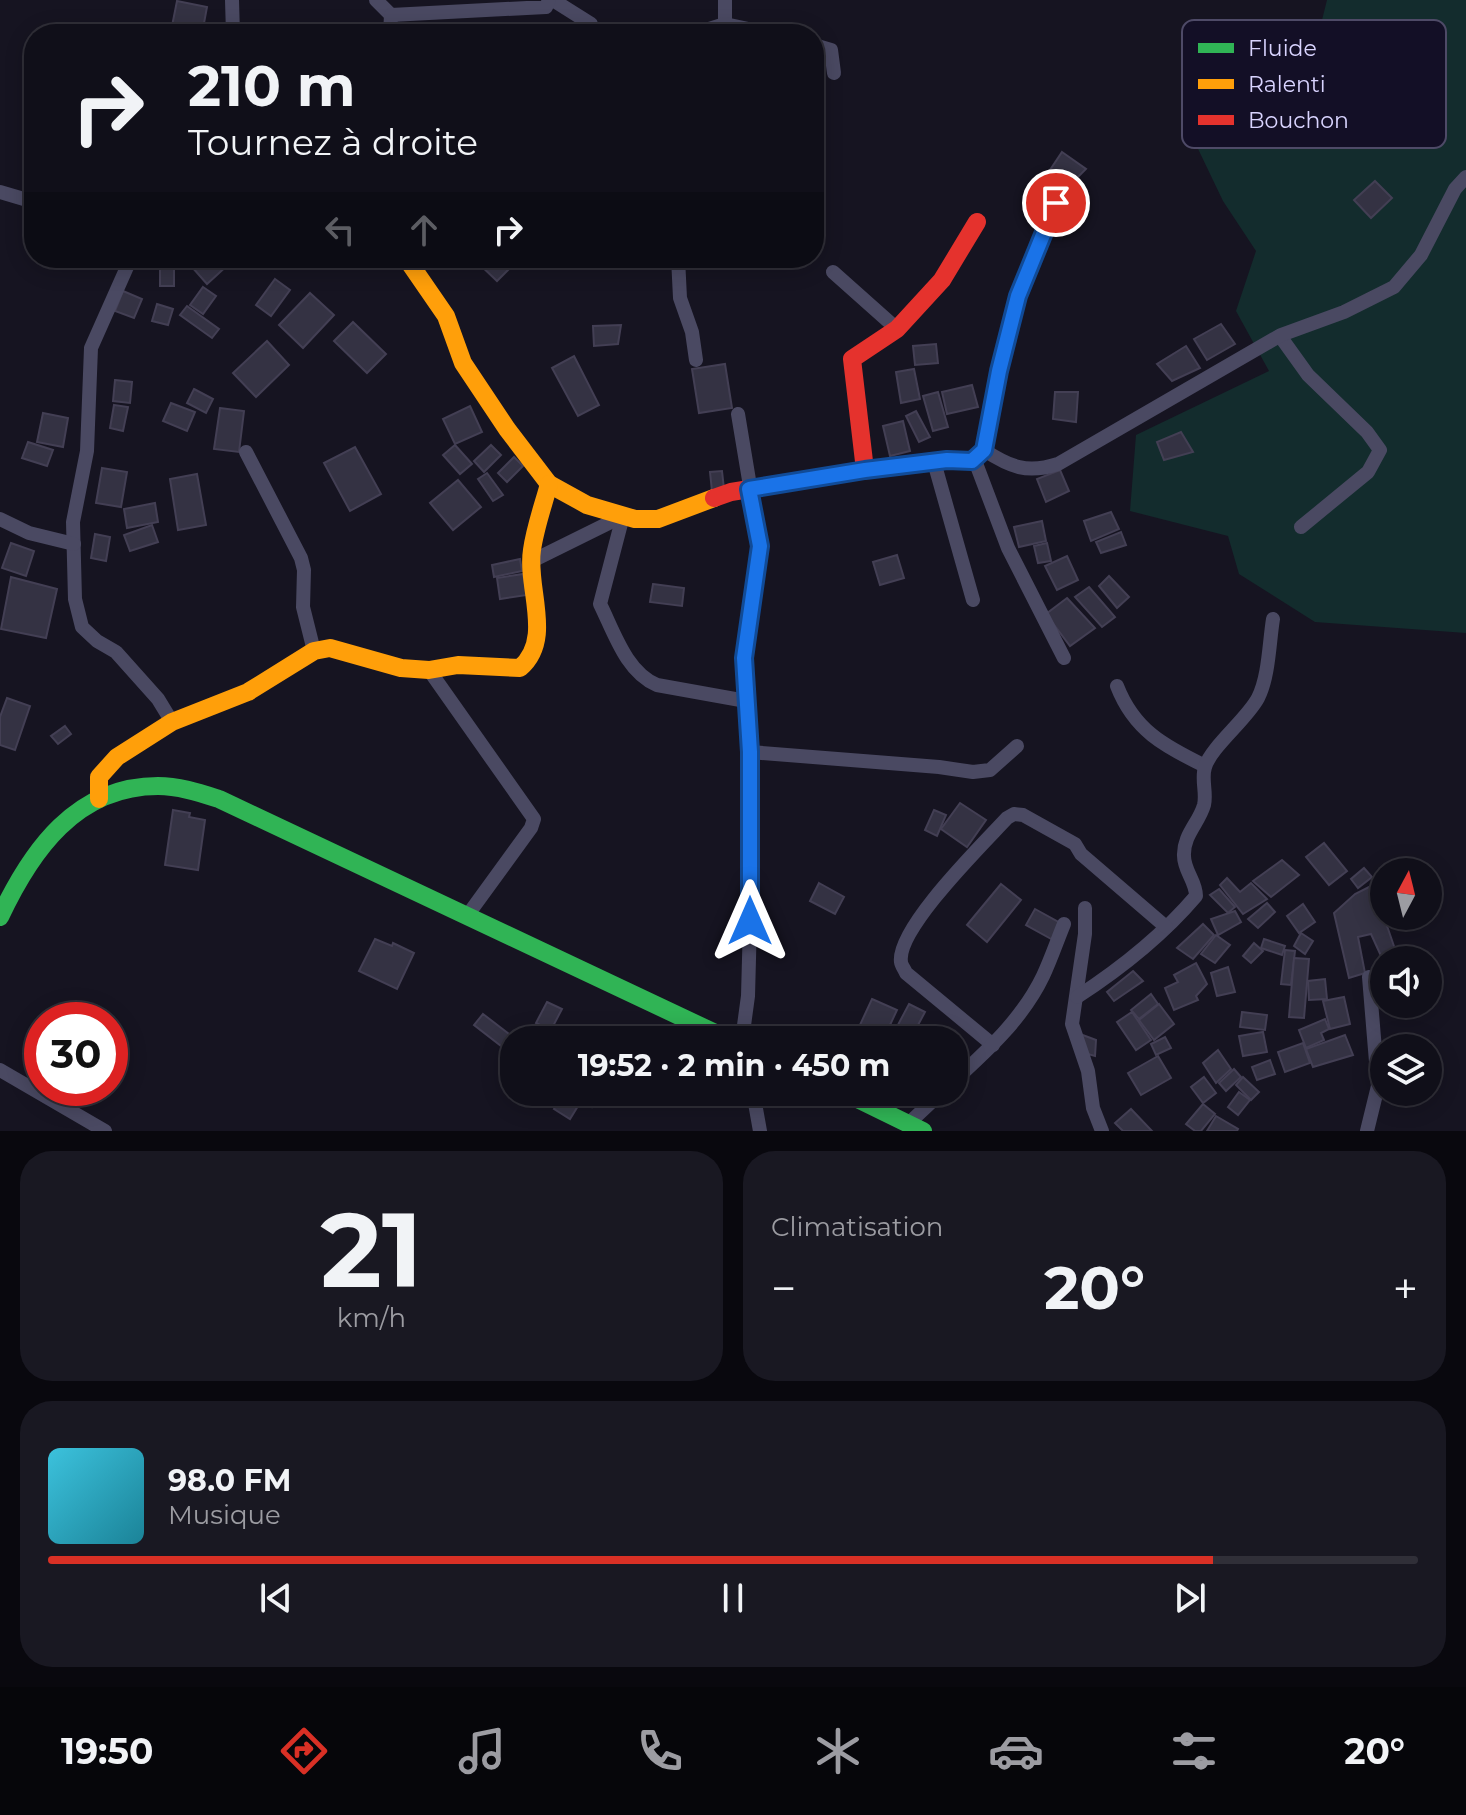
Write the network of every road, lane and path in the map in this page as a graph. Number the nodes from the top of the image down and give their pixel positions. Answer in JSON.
{"nodes":[{"id":1,"x":232,"y":0,"type":"edge"},
{"id":2,"x":376,"y":0,"type":"edge"},
{"id":3,"x":551,"y":0,"type":"edge"},
{"id":4,"x":725,"y":0,"type":"edge"},
{"id":5,"x":391,"y":15,"type":"junction"},
{"id":6,"x":233,"y":24,"type":"edge"},
{"id":7,"x":391,"y":24,"type":"edge"},
{"id":8,"x":591,"y":24,"type":"edge"},
{"id":9,"x":725,"y":24,"type":"edge"},
{"id":10,"x":824,"y":48,"type":"edge"},
{"id":11,"x":834,"y":73,"type":"dead end"},
{"id":12,"x":1466,"y":177,"type":"edge"},
{"id":13,"x":0,"y":192,"type":"edge"},
{"id":14,"x":24,"y":199,"type":"edge"},
{"id":15,"x":1056,"y":203,"type":"dead end"},
{"id":16,"x":977,"y":222,"type":"dead end"},
{"id":17,"x":127,"y":268,"type":"edge"},
{"id":18,"x":413,"y":268,"type":"edge"},
{"id":19,"x":678,"y":268,"type":"edge"},
{"id":20,"x":833,"y":272,"type":"dead end"},
{"id":21,"x":897,"y":329,"type":"junction"},
{"id":22,"x":1280,"y":336,"type":"junction"},
{"id":23,"x":696,"y":360,"type":"dead end"},
{"id":24,"x":738,"y":414,"type":"dead end"},
{"id":25,"x":984,"y":450,"type":"junction"},
{"id":26,"x":246,"y":452,"type":"dead end"},
{"id":27,"x":972,"y":461,"type":"junction"},
{"id":28,"x":934,"y":462,"type":"junction"},
{"id":29,"x":865,"y":470,"type":"junction"},
{"id":30,"x":549,"y":484,"type":"junction"},
{"id":31,"x":749,"y":489,"type":"junction"},
{"id":32,"x":623,"y":516,"type":"junction"},
{"id":33,"x":0,"y":519,"type":"edge"},
{"id":34,"x":1301,"y":527,"type":"dead end"},
{"id":35,"x":74,"y":544,"type":"junction"},
{"id":36,"x":532,"y":561,"type":"junction"},
{"id":37,"x":973,"y":600,"type":"dead end"},
{"id":38,"x":1273,"y":619,"type":"dead end"},
{"id":39,"x":314,"y":651,"type":"junction"},
{"id":40,"x":1064,"y":658,"type":"dead end"},
{"id":41,"x":429,"y":670,"type":"junction"},
{"id":42,"x":1117,"y":686,"type":"dead end"},
{"id":43,"x":746,"y":701,"type":"junction"},
{"id":44,"x":172,"y":722,"type":"junction"},
{"id":45,"x":1017,"y":746,"type":"dead end"},
{"id":46,"x":750,"y":752,"type":"junction"},
{"id":47,"x":1205,"y":766,"type":"junction"},
{"id":48,"x":99,"y":799,"type":"junction"},
{"id":49,"x":1085,"y":908,"type":"dead end"},
{"id":50,"x":467,"y":916,"type":"junction"},
{"id":51,"x":0,"y":917,"type":"edge"},
{"id":52,"x":1064,"y":924,"type":"dead end"},
{"id":53,"x":1166,"y":927,"type":"junction"},
{"id":54,"x":1369,"y":977,"type":"dead end"},
{"id":55,"x":1077,"y":997,"type":"junction"},
{"id":56,"x":700,"y":1026,"type":"edge"},
{"id":57,"x":744,"y":1026,"type":"edge"},
{"id":58,"x":993,"y":1045,"type":"junction"},
{"id":59,"x":968,"y":1068,"type":"edge"},
{"id":60,"x":0,"y":1070,"type":"edge"},
{"id":61,"x":756,"y":1106,"type":"edge"},
{"id":62,"x":872,"y":1106,"type":"edge"},
{"id":63,"x":931,"y":1106,"type":"edge"},
{"id":64,"x":915,"y":1127,"type":"edge"},
{"id":65,"x":105,"y":1131,"type":"edge"},
{"id":66,"x":760,"y":1131,"type":"edge"},
{"id":67,"x":1102,"y":1131,"type":"edge"},
{"id":68,"x":1367,"y":1131,"type":"edge"}],
"edges":[{"from":1,"to":6,"type":"street"},
{"from":2,"to":5,"type":"street"},
{"from":3,"to":5,"type":"street"},
{"from":3,"to":8,"type":"street"},
{"from":4,"to":9,"type":"street"},
{"from":5,"to":7,"type":"street"},
{"from":10,"to":11,"type":"street"},
{"from":12,"to":22,"type":"street"},
{"from":13,"to":14,"type":"street"},
{"from":15,"to":25,"type":"street"},
{"from":16,"to":21,"type":"street"},
{"from":17,"to":35,"type":"street"},
{"from":18,"to":30,"type":"street"},
{"from":19,"to":23,"type":"street"},
{"from":20,"to":21,"type":"street"},
{"from":21,"to":29,"type":"street"},
{"from":22,"to":25,"type":"street"},
{"from":22,"to":34,"type":"street"},
{"from":24,"to":31,"type":"street"},
{"from":25,"to":27,"type":"street"},
{"from":26,"to":39,"type":"street"},
{"from":27,"to":28,"type":"street"},
{"from":27,"to":40,"type":"street"},
{"from":28,"to":29,"type":"street"},
{"from":28,"to":37,"type":"street"},
{"from":29,"to":31,"type":"street"},
{"from":30,"to":32,"type":"street"},
{"from":30,"to":36,"type":"street"},
{"from":31,"to":32,"type":"street"},
{"from":31,"to":43,"type":"street"},
{"from":32,"to":36,"type":"street"},
{"from":32,"to":43,"type":"street"},
{"from":33,"to":35,"type":"street"},
{"from":35,"to":44,"type":"street"},
{"from":36,"to":41,"type":"street"},
{"from":38,"to":47,"type":"street"},
{"from":39,"to":41,"type":"street"},
{"from":39,"to":44,"type":"street"},
{"from":41,"to":50,"type":"street"},
{"from":42,"to":47,"type":"street"},
{"from":43,"to":46,"type":"street"},
{"from":44,"to":48,"type":"street"},
{"from":45,"to":46,"type":"street"},
{"from":46,"to":57,"type":"street"},
{"from":47,"to":53,"type":"street"},
{"from":48,"to":50,"type":"street"},
{"from":48,"to":51,"type":"street"},
{"from":49,"to":55,"type":"street"},
{"from":50,"to":56,"type":"street"},
{"from":52,"to":58,"type":"street"},
{"from":53,"to":55,"type":"street"},
{"from":53,"to":58,"type":"street"},
{"from":54,"to":68,"type":"street"},
{"from":55,"to":67,"type":"street"},
{"from":58,"to":59,"type":"street"},
{"from":60,"to":65,"type":"street"},
{"from":61,"to":66,"type":"street"},
{"from":62,"to":64,"type":"street"},
{"from":63,"to":64,"type":"street"}]}
